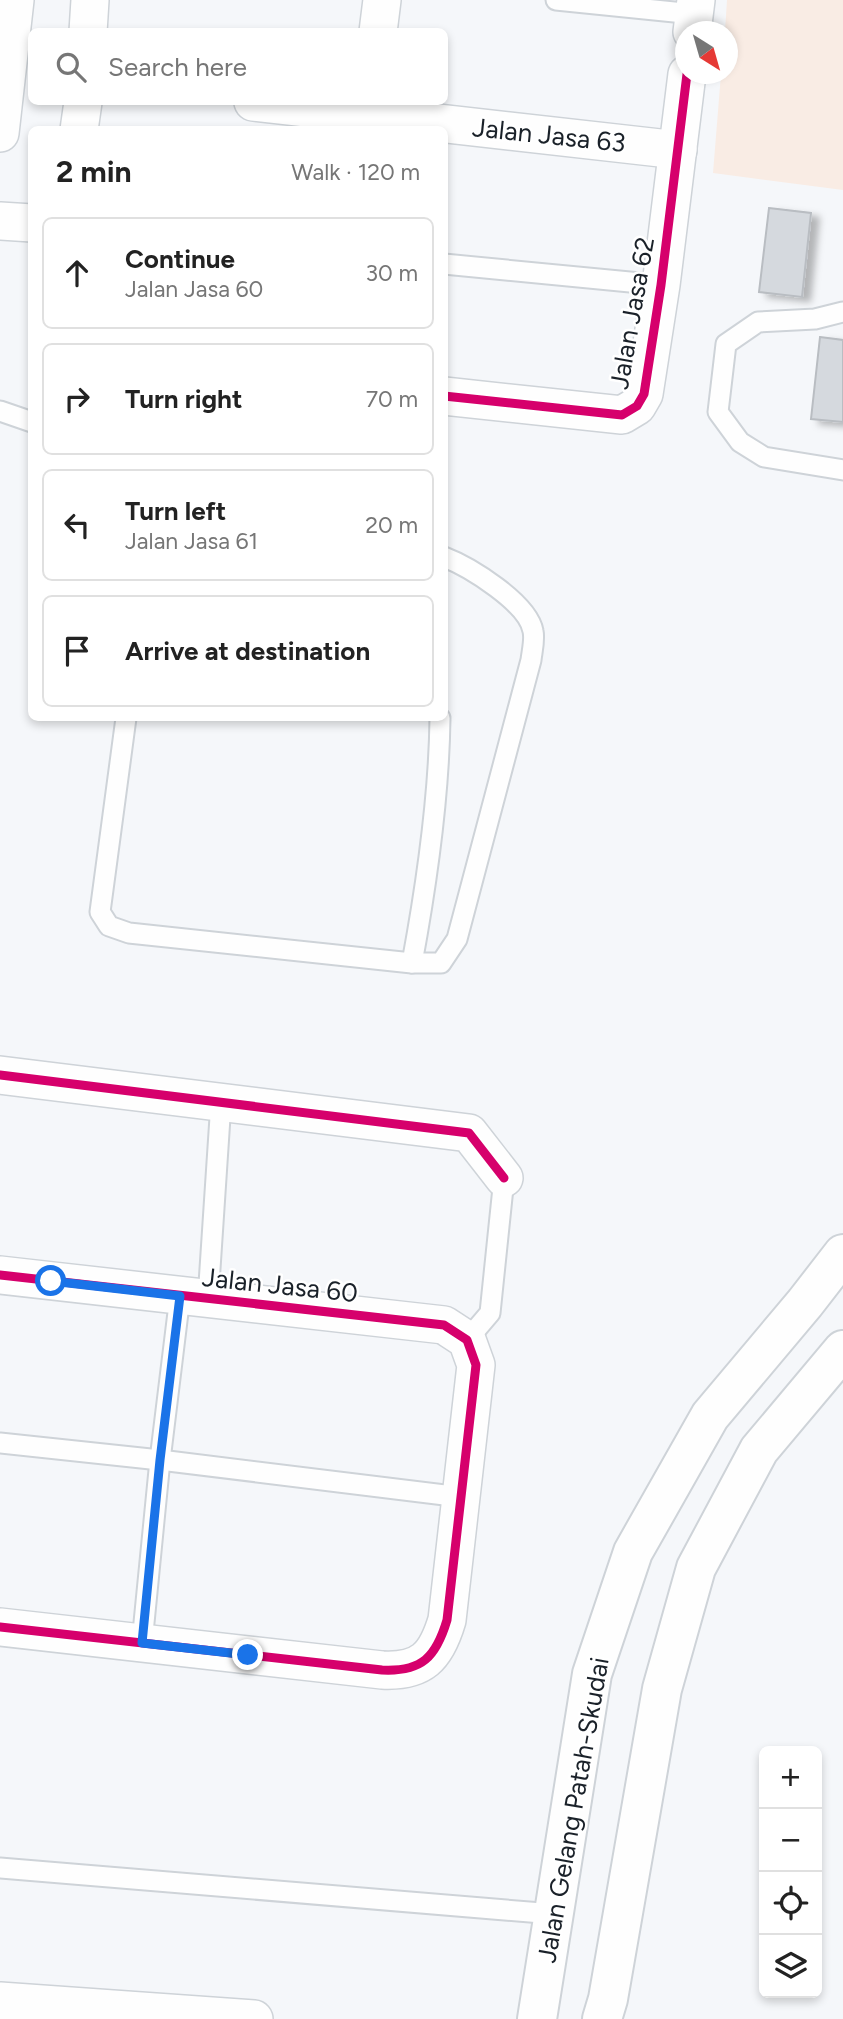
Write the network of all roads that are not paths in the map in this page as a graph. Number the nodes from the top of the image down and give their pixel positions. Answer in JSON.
{"nodes":[{"id":1,"x":15,"y":0,"type":"edge"},
{"id":2,"x":90,"y":0,"type":"edge"},
{"id":3,"x":382,"y":0,"type":"edge"},
{"id":4,"x":556,"y":0,"type":"edge"},
{"id":5,"x":694,"y":15,"type":"edge"},
{"id":6,"x":88,"y":28,"type":"edge"},
{"id":7,"x":378,"y":28,"type":"edge"},
{"id":8,"x":4,"y":54,"type":"edge"},
{"id":9,"x":686,"y":84,"type":"edge"},
{"id":10,"x":83,"y":105,"type":"edge"},
{"id":11,"x":310,"y":105,"type":"edge"},
{"id":12,"x":367,"y":108,"type":"edge"},
{"id":13,"x":80,"y":126,"type":"edge"},
{"id":14,"x":0,"y":133,"type":"edge"},
{"id":15,"x":678,"y":149,"type":"junction"},
{"id":16,"x":0,"y":221,"type":"edge"},
{"id":17,"x":28,"y":223,"type":"edge"},
{"id":18,"x":448,"y":264,"type":"edge"},
{"id":19,"x":661,"y":285,"type":"junction"},
{"id":20,"x":843,"y":312,"type":"edge"},
{"id":21,"x":448,"y":396,"type":"edge"},
{"id":22,"x":0,"y":411,"type":"edge"},
{"id":23,"x":28,"y":421,"type":"edge"},
{"id":24,"x":843,"y":470,"type":"edge"},
{"id":25,"x":448,"y":559,"type":"edge"},
{"id":26,"x":126,"y":721,"type":"edge"},
{"id":27,"x":440,"y":721,"type":"edge"},
{"id":28,"x":412,"y":963,"type":"junction"},
{"id":29,"x":0,"y":1075,"type":"edge"},
{"id":30,"x":220,"y":1102,"type":"junction"},
{"id":31,"x":504,"y":1178,"type":"joint"},
{"id":32,"x":843,"y":1254,"type":"edge"},
{"id":33,"x":0,"y":1275,"type":"edge"},
{"id":34,"x":194,"y":1297,"type":"junction"},
{"id":35,"x":467,"y":1340,"type":"junction"},
{"id":36,"x":843,"y":1350,"type":"edge"},
{"id":37,"x":0,"y":1443,"type":"edge"},
{"id":38,"x":160,"y":1460,"type":"junction"},
{"id":39,"x":461,"y":1497,"type":"junction"},
{"id":40,"x":0,"y":1626,"type":"edge"},
{"id":41,"x":142,"y":1643,"type":"junction"},
{"id":42,"x":0,"y":1868,"type":"edge"},
{"id":43,"x":554,"y":1914,"type":"junction"},
{"id":44,"x":0,"y":2001,"type":"edge"},
{"id":45,"x":254,"y":2019,"type":"edge"},
{"id":46,"x":537,"y":2019,"type":"edge"},
{"id":47,"x":602,"y":2019,"type":"edge"}],
"edges":[{"from":1,"to":8,"type":"street"},
{"from":2,"to":6,"type":"street"},
{"from":3,"to":7,"type":"street"},
{"from":4,"to":5,"type":"lane"},
{"from":8,"to":14,"type":"street"},
{"from":9,"to":15,"type":"street","name":"Jalan Jasa 62"},
{"from":10,"to":13,"type":"street"},
{"from":11,"to":12,"type":"street","name":"Jalan Jasa 63"},
{"from":12,"to":15,"type":"street","name":"Jalan Jasa 63"},
{"from":15,"to":19,"type":"street","name":"Jalan Jasa 62"},
{"from":16,"to":17,"type":"street"},
{"from":18,"to":19,"type":"lane"},
{"from":19,"to":21,"type":"street","name":"Jalan Jasa 62"},
{"from":20,"to":24,"type":"lane"},
{"from":22,"to":23,"type":"lane"},
{"from":25,"to":28,"type":"lane"},
{"from":26,"to":28,"type":"lane"},
{"from":27,"to":28,"type":"lane"},
{"from":29,"to":30,"type":"street"},
{"from":30,"to":31,"type":"street"},
{"from":30,"to":34,"type":"lane"},
{"from":31,"to":35,"type":"lane"},
{"from":32,"to":43,"type":"main road","name":"Jalan Gelang Patah-Skudai"},
{"from":33,"to":34,"type":"street","name":"Jalan Jasa 60"},
{"from":34,"to":35,"type":"street","name":"Jalan Jasa 60"},
{"from":34,"to":38,"type":"lane"},
{"from":35,"to":39,"type":"street"},
{"from":36,"to":47,"type":"main road"},
{"from":37,"to":38,"type":"lane"},
{"from":38,"to":39,"type":"lane"},
{"from":38,"to":41,"type":"lane"},
{"from":39,"to":41,"type":"street"},
{"from":40,"to":41,"type":"street"},
{"from":42,"to":43,"type":"lane"},
{"from":43,"to":46,"type":"main road","name":"Jalan Gelang Patah-Skudai"},
{"from":44,"to":45,"type":"street"}]}
